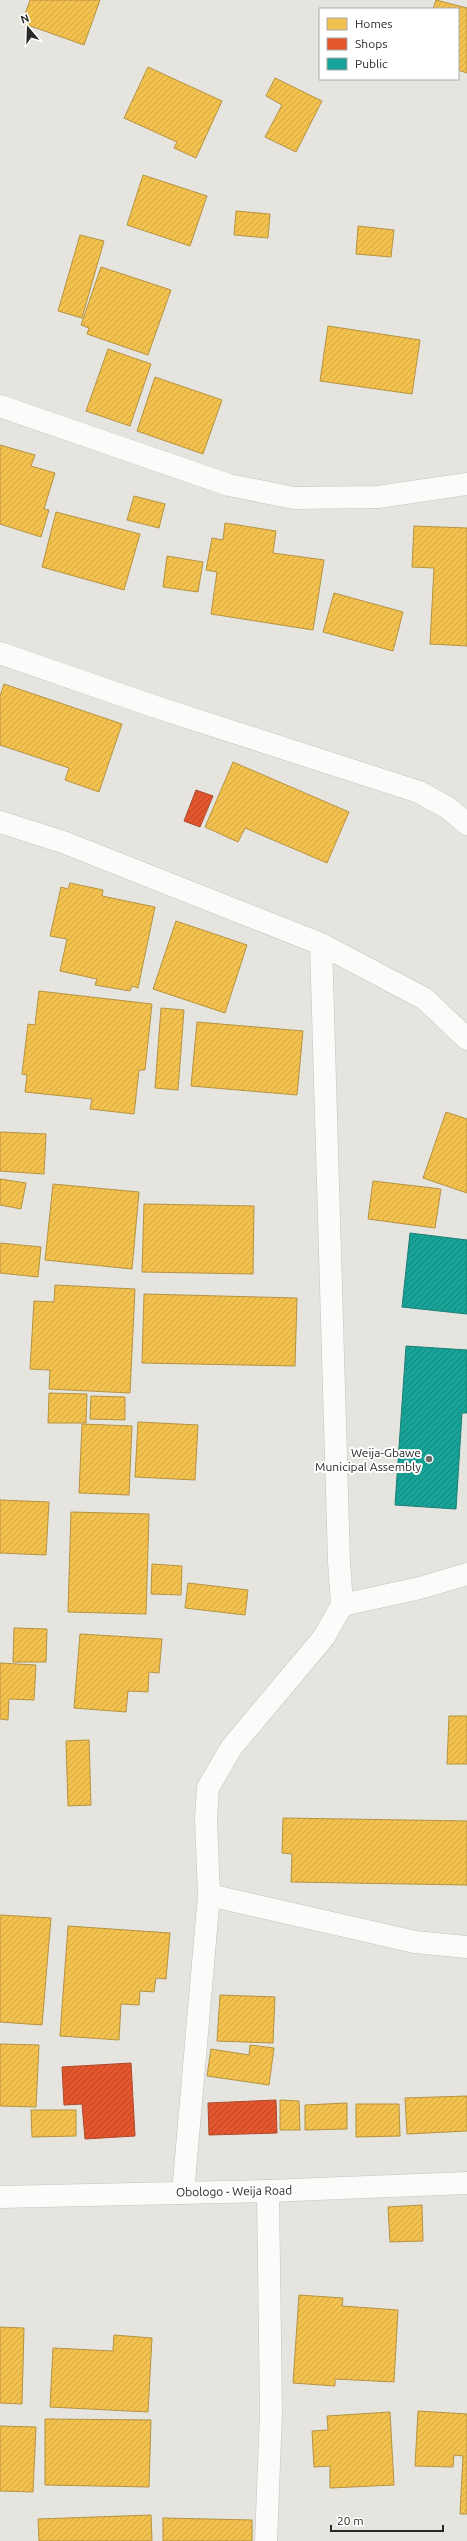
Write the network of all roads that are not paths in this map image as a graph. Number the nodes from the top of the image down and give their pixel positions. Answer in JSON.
{"nodes":[{"id":1,"x":0,"y":406,"type":"edge"},
{"id":2,"x":467,"y":484,"type":"edge"},
{"id":3,"x":0,"y":653,"type":"edge"},
{"id":4,"x":0,"y":822,"type":"edge"},
{"id":5,"x":467,"y":824,"type":"edge"},
{"id":6,"x":321,"y":944,"type":"junction"},
{"id":7,"x":467,"y":1039,"type":"edge"},
{"id":8,"x":467,"y":1574,"type":"edge"},
{"id":9,"x":342,"y":1605,"type":"junction"},
{"id":10,"x":209,"y":1894,"type":"junction"},
{"id":11,"x":467,"y":1947,"type":"edge"},
{"id":12,"x":467,"y":2183,"type":"edge"},
{"id":13,"x":268,"y":2191,"type":"junction"},
{"id":14,"x":183,"y":2192,"type":"junction"},
{"id":15,"x":0,"y":2197,"type":"edge"},
{"id":16,"x":266,"y":2541,"type":"edge"}],
"edges":[{"from":1,"to":2,"type":"street"},
{"from":3,"to":5,"type":"street"},
{"from":4,"to":6,"type":"street"},
{"from":6,"to":7,"type":"street"},
{"from":6,"to":9,"type":"street"},
{"from":8,"to":9,"type":"street"},
{"from":9,"to":10,"type":"street"},
{"from":10,"to":11,"type":"street"},
{"from":10,"to":14,"type":"street"},
{"from":12,"to":13,"type":"street","name":"Obologo - Weija Road"},
{"from":13,"to":14,"type":"street","name":"Obologo - Weija Road"},
{"from":13,"to":16,"type":"street"},
{"from":14,"to":15,"type":"street","name":"Obologo - Weija Road"}]}
